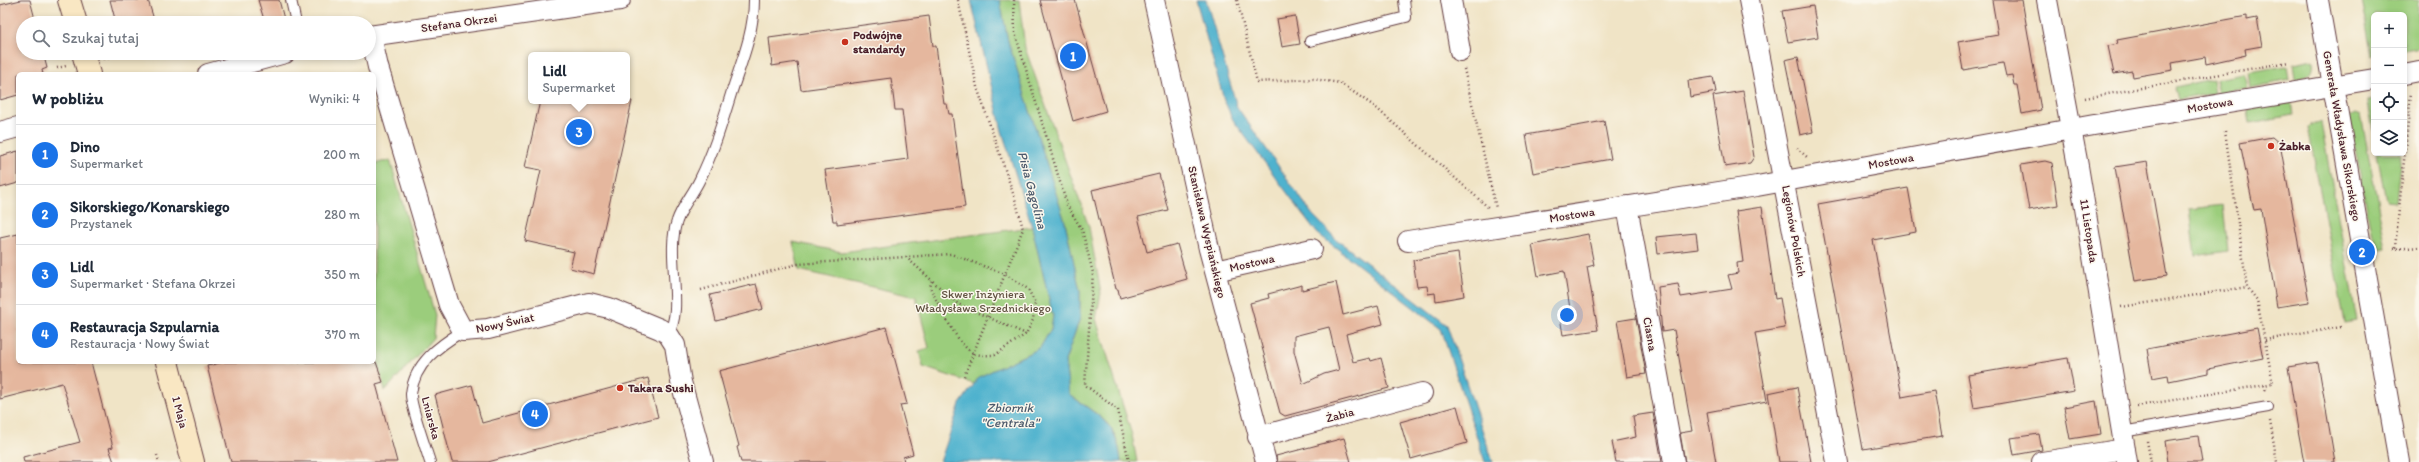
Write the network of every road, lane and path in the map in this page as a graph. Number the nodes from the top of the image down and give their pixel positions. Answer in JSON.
{"nodes":[{"id":1,"x":69,"y":0,"type":"edge"},
{"id":2,"x":291,"y":0,"type":"edge"},
{"id":3,"x":620,"y":0,"type":"edge"},
{"id":4,"x":754,"y":0,"type":"edge"},
{"id":5,"x":958,"y":0,"type":"edge"},
{"id":6,"x":1014,"y":0,"type":"edge"},
{"id":7,"x":1154,"y":0,"type":"edge"},
{"id":8,"x":1237,"y":0,"type":"edge"},
{"id":9,"x":1404,"y":0,"type":"edge"},
{"id":10,"x":1451,"y":0,"type":"edge"},
{"id":11,"x":1750,"y":0,"type":"edge"},
{"id":12,"x":2047,"y":0,"type":"edge"},
{"id":13,"x":2318,"y":0,"type":"edge"},
{"id":14,"x":74,"y":16,"type":"edge"},
{"id":15,"x":294,"y":16,"type":"edge"},
{"id":16,"x":376,"y":35,"type":"edge"},
{"id":17,"x":1310,"y":41,"type":"dead end"},
{"id":18,"x":1460,"y":51,"type":"joint"},
{"id":19,"x":376,"y":59,"type":"edge"},
{"id":20,"x":86,"y":60,"type":"edge"},
{"id":21,"x":259,"y":60,"type":"edge"},
{"id":22,"x":2289,"y":62,"type":"dead end"},
{"id":23,"x":2419,"y":71,"type":"edge"},
{"id":24,"x":89,"y":72,"type":"edge"},
{"id":25,"x":215,"y":72,"type":"edge"},
{"id":26,"x":2407,"y":73,"type":"edge"},
{"id":27,"x":2371,"y":80,"type":"edge"},
{"id":28,"x":2332,"y":87,"type":"junction"},
{"id":29,"x":2411,"y":92,"type":"dead end"},
{"id":30,"x":2077,"y":99,"type":"dead end"},
{"id":31,"x":16,"y":128,"type":"edge"},
{"id":32,"x":2070,"y":129,"type":"junction"},
{"id":33,"x":2225,"y":131,"type":"dead end"},
{"id":34,"x":0,"y":132,"type":"edge"},
{"id":35,"x":1785,"y":180,"type":"junction"},
{"id":36,"x":1627,"y":206,"type":"junction"},
{"id":37,"x":1503,"y":220,"type":"junction"},
{"id":38,"x":1408,"y":241,"type":"dead end"},
{"id":39,"x":2419,"y":247,"type":"edge"},
{"id":40,"x":1312,"y":249,"type":"dead end"},
{"id":41,"x":906,"y":257,"type":"junction"},
{"id":42,"x":1215,"y":272,"type":"junction"},
{"id":43,"x":1005,"y":274,"type":"junction"},
{"id":44,"x":932,"y":280,"type":"junction"},
{"id":45,"x":2247,"y":288,"type":"junction"},
{"id":46,"x":701,"y":290,"type":"dead end"},
{"id":47,"x":2118,"y":308,"type":"dead end"},
{"id":48,"x":988,"y":317,"type":"junction"},
{"id":49,"x":2342,"y":327,"type":"dead end"},
{"id":50,"x":464,"y":331,"type":"junction"},
{"id":51,"x":668,"y":334,"type":"junction"},
{"id":52,"x":1026,"y":334,"type":"junction"},
{"id":53,"x":2265,"y":340,"type":"junction"},
{"id":54,"x":974,"y":353,"type":"junction"},
{"id":55,"x":168,"y":364,"type":"edge"},
{"id":56,"x":963,"y":379,"type":"dead end"},
{"id":57,"x":2264,"y":385,"type":"junction"},
{"id":58,"x":1422,"y":393,"type":"dead end"},
{"id":59,"x":2135,"y":407,"type":"dead end"},
{"id":60,"x":2268,"y":407,"type":"junction"},
{"id":61,"x":1258,"y":437,"type":"junction"},
{"id":62,"x":2125,"y":448,"type":"edge"},
{"id":63,"x":157,"y":455,"type":"dead end"},
{"id":64,"x":159,"y":462,"type":"edge"},
{"id":65,"x":193,"y":462,"type":"edge"},
{"id":66,"x":430,"y":462,"type":"edge"},
{"id":67,"x":702,"y":462,"type":"edge"},
{"id":68,"x":1129,"y":462,"type":"edge"},
{"id":69,"x":1266,"y":462,"type":"edge"},
{"id":70,"x":1674,"y":462,"type":"edge"},
{"id":71,"x":1836,"y":462,"type":"edge"},
{"id":72,"x":2042,"y":462,"type":"edge"},
{"id":73,"x":2277,"y":462,"type":"edge"},
{"id":74,"x":2399,"y":462,"type":"edge"}],
"edges":[{"from":1,"to":14,"type":"street"},
{"from":2,"to":15,"type":"lane"},
{"from":3,"to":16,"type":"street","name":"Stefana Okrzei"},
{"from":4,"to":51,"type":"lane"},
{"from":5,"to":43,"type":"path"},
{"from":6,"to":68,"type":"path"},
{"from":7,"to":42,"type":"street","name":"Stanisława Wyspiańskiego"},
{"from":8,"to":37,"type":"path"},
{"from":9,"to":17,"type":"lane"},
{"from":10,"to":18,"type":"street"},
{"from":11,"to":35,"type":"street","name":"Legionów Polskich"},
{"from":12,"to":32,"type":"street","name":"11 Listopada"},
{"from":13,"to":28,"type":"street","name":"Generała Władysława Sikorskiego"},
{"from":18,"to":37,"type":"path"},
{"from":19,"to":50,"type":"street","name":"Nowy Świat"},
{"from":20,"to":24,"type":"street"},
{"from":21,"to":25,"type":"street"},
{"from":22,"to":30,"type":"path"},
{"from":23,"to":26,"type":"street"},
{"from":27,"to":28,"type":"street","name":"Mostowa"},
{"from":28,"to":32,"type":"street","name":"Mostowa"},
{"from":28,"to":74,"type":"street","name":"Generała Władysława Sikorskiego"},
{"from":29,"to":39,"type":"path"},
{"from":31,"to":34,"type":"street"},
{"from":32,"to":35,"type":"street","name":"Mostowa"},
{"from":32,"to":62,"type":"street","name":"11 Listopada"},
{"from":33,"to":45,"type":"path"},
{"from":35,"to":36,"type":"street","name":"Mostowa"},
{"from":35,"to":71,"type":"street","name":"Legionów Polskich"},
{"from":36,"to":37,"type":"street","name":"Mostowa"},
{"from":36,"to":70,"type":"street","name":"Ciasna"},
{"from":37,"to":38,"type":"street","name":"Mostowa"},
{"from":40,"to":42,"type":"street","name":"Mostowa"},
{"from":41,"to":43,"type":"path"},
{"from":41,"to":44,"type":"path"},
{"from":41,"to":46,"type":"path"},
{"from":42,"to":61,"type":"street","name":"Stanisława Wyspiańskiego"},
{"from":43,"to":48,"type":"path"},
{"from":43,"to":52,"type":"path"},
{"from":44,"to":48,"type":"path"},
{"from":44,"to":54,"type":"path"},
{"from":45,"to":47,"type":"path"},
{"from":45,"to":53,"type":"path"},
{"from":48,"to":52,"type":"path"},
{"from":48,"to":54,"type":"path"},
{"from":49,"to":53,"type":"path"},
{"from":50,"to":51,"type":"street","name":"Nowy Świat"},
{"from":50,"to":66,"type":"lane","name":"Lniarska"},
{"from":51,"to":67,"type":"street"},
{"from":52,"to":54,"type":"path"},
{"from":53,"to":57,"type":"path"},
{"from":54,"to":56,"type":"path"},
{"from":55,"to":65,"type":"street","name":"1 Maja"},
{"from":57,"to":59,"type":"path"},
{"from":57,"to":60,"type":"path"},
{"from":58,"to":61,"type":"street","name":"Żabia"},
{"from":60,"to":62,"type":"lane"},
{"from":60,"to":73,"type":"path"},
{"from":61,"to":69,"type":"street","name":"Stanisława Wyspiańskiego"},
{"from":62,"to":72,"type":"street"},
{"from":63,"to":64,"type":"path"}]}
